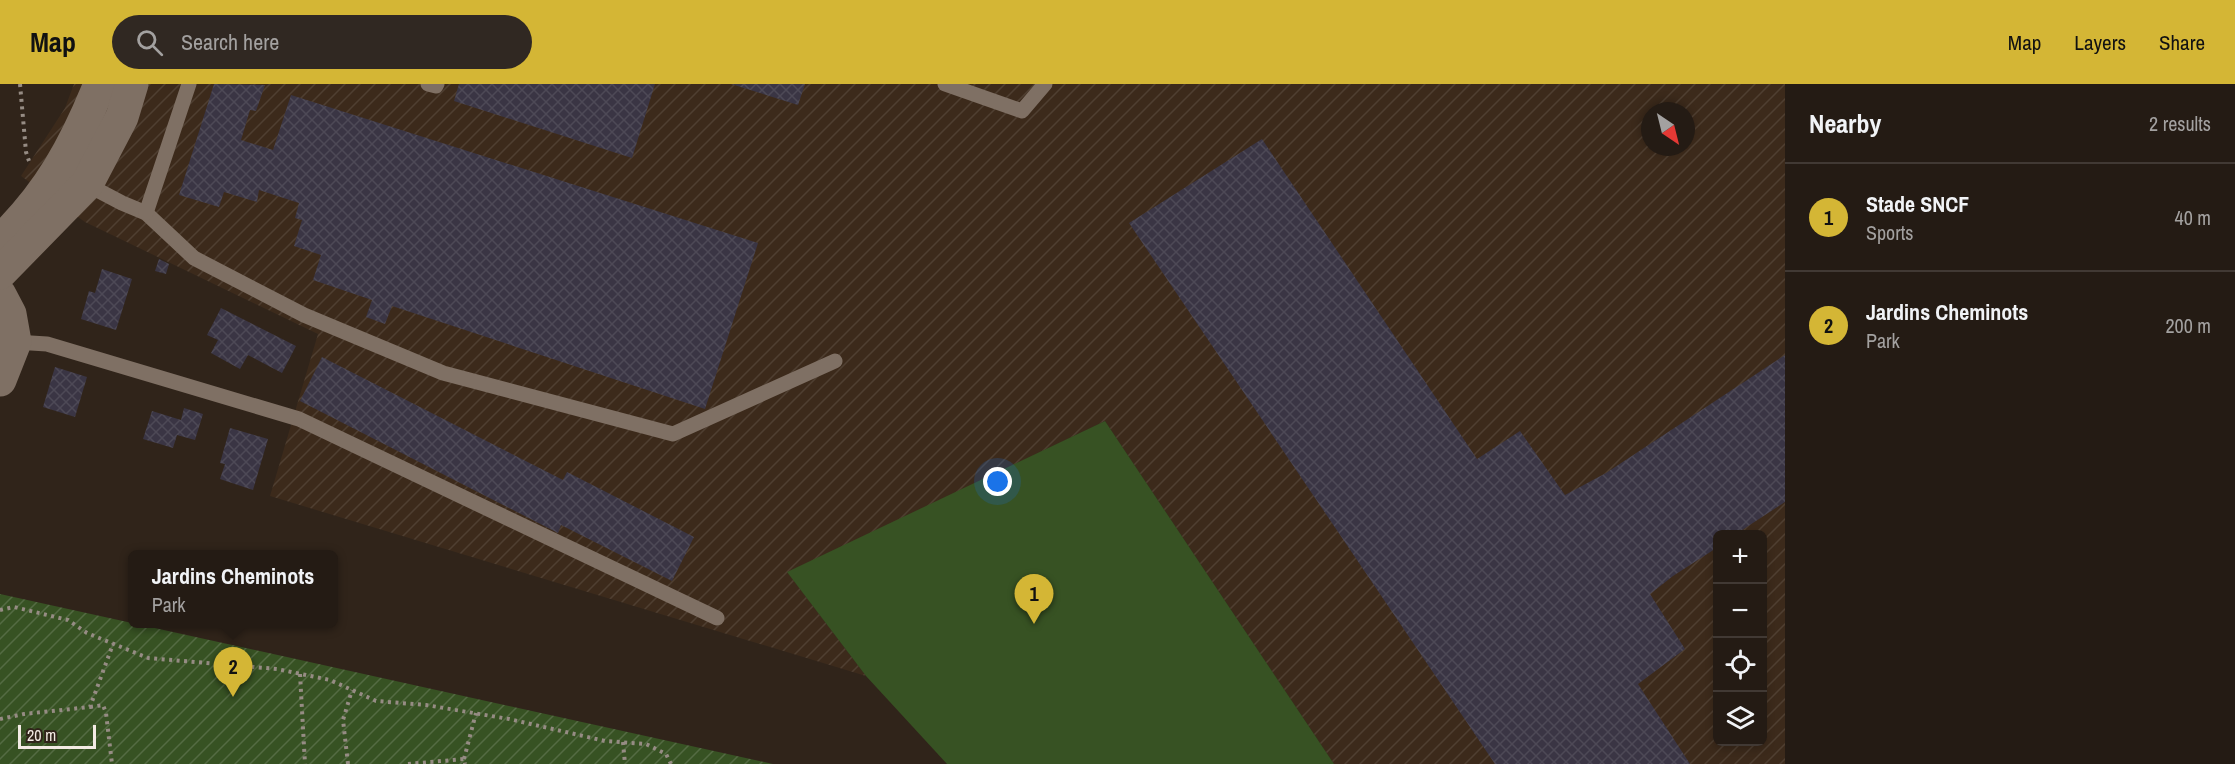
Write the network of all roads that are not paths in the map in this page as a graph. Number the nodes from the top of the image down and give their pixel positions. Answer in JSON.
{"nodes":[{"id":1,"x":100,"y":84,"type":"edge"},
{"id":2,"x":132,"y":84,"type":"edge"},
{"id":3,"x":189,"y":84,"type":"edge"},
{"id":4,"x":428,"y":84,"type":"edge"},
{"id":5,"x":437,"y":84,"type":"edge"},
{"id":6,"x":945,"y":84,"type":"edge"},
{"id":7,"x":1045,"y":84,"type":"edge"},
{"id":8,"x":66,"y":178,"type":"junction"},
{"id":9,"x":146,"y":213,"type":"junction"},
{"id":10,"x":0,"y":241,"type":"edge"},
{"id":11,"x":0,"y":273,"type":"edge"},
{"id":12,"x":0,"y":295,"type":"edge"},
{"id":13,"x":15,"y":342,"type":"junction"},
{"id":14,"x":835,"y":361,"type":"dead end"},
{"id":15,"x":0,"y":376,"type":"edge"},
{"id":16,"x":717,"y":618,"type":"dead end"}],
"edges":[{"from":1,"to":8,"type":"main road"},
{"from":2,"to":8,"type":"main road"},
{"from":3,"to":9,"type":"lane"},
{"from":4,"to":5,"type":"lane"},
{"from":6,"to":7,"type":"lane"},
{"from":8,"to":9,"type":"lane"},
{"from":8,"to":10,"type":"main road"},
{"from":8,"to":11,"type":"main road"},
{"from":9,"to":14,"type":"lane"},
{"from":12,"to":13,"type":"main road"},
{"from":13,"to":15,"type":"main road"},
{"from":13,"to":16,"type":"lane"}]}
